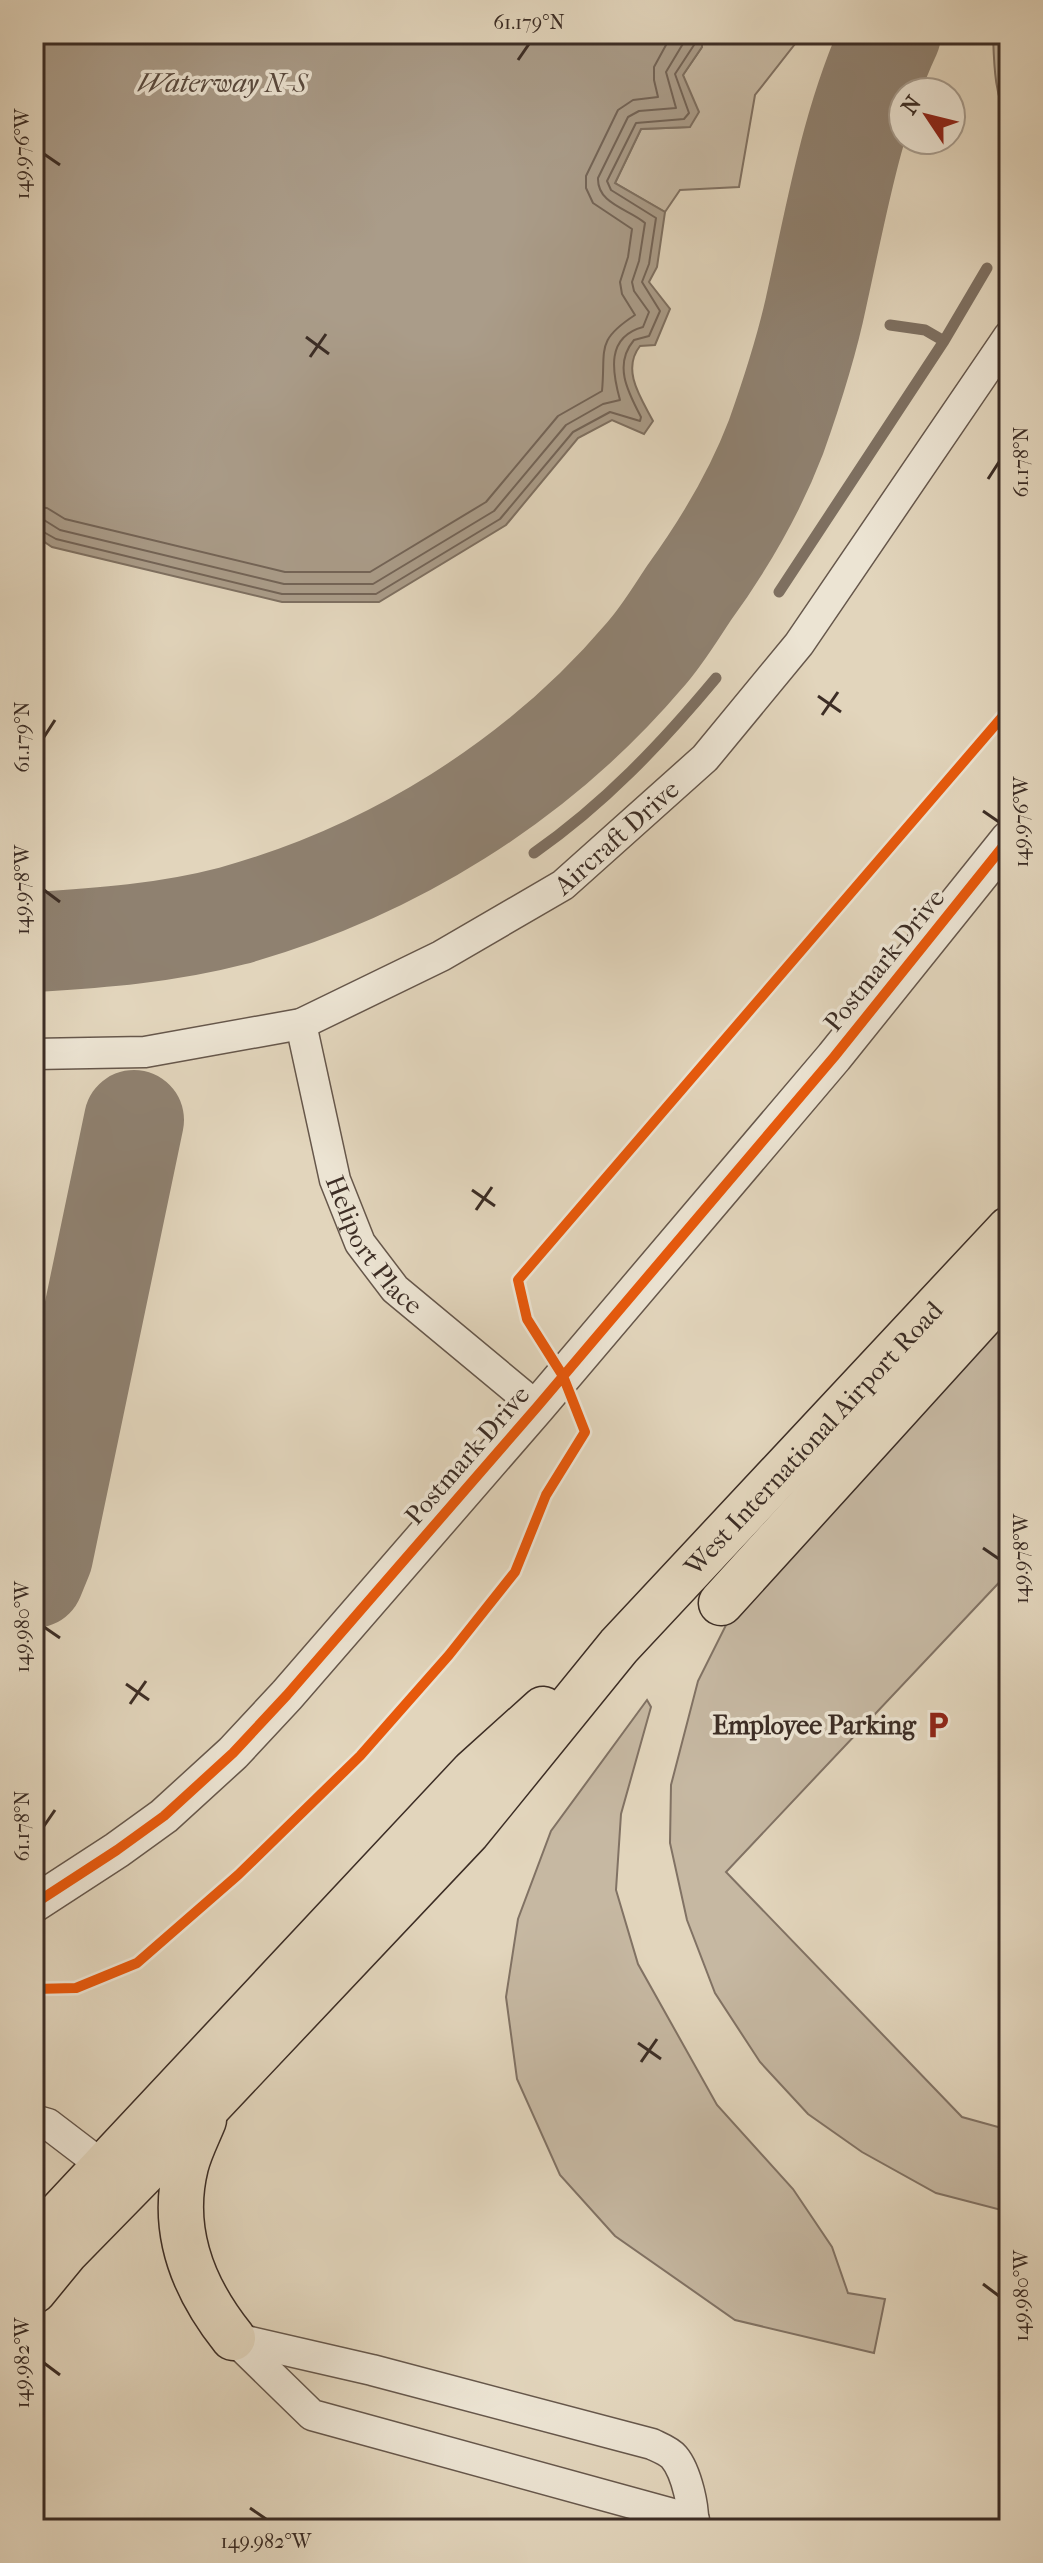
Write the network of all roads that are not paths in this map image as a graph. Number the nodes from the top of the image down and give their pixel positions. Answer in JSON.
{"nodes":[{"id":1,"x":1009,"y":336,"type":"edge"},
{"id":2,"x":1009,"y":839,"type":"edge"},
{"id":3,"x":1009,"y":866,"type":"edge"},
{"id":4,"x":301,"y":1024,"type":"junction"},
{"id":5,"x":34,"y":1054,"type":"edge"},
{"id":6,"x":834,"y":1057,"type":"junction"},
{"id":7,"x":1009,"y":1229,"type":"edge"},
{"id":8,"x":1009,"y":1286,"type":"edge"},
{"id":9,"x":537,"y":1407,"type":"junction"},
{"id":10,"x":721,"y":1603,"type":"dead end"},
{"id":11,"x":619,"y":1646,"type":"junction"},
{"id":12,"x":34,"y":1904,"type":"edge"},
{"id":13,"x":209,"y":2106,"type":"junction"},
{"id":14,"x":34,"y":2120,"type":"edge"},
{"id":15,"x":103,"y":2166,"type":"junction"},
{"id":16,"x":34,"y":2241,"type":"edge"},
{"id":17,"x":34,"y":2291,"type":"edge"},
{"id":18,"x":233,"y":2338,"type":"junction"},
{"id":19,"x":693,"y":2525,"type":"edge"}],
"edges":[{"from":1,"to":4,"type":"street","name":"Aircraft Drive"},
{"from":2,"to":6,"type":"street","name":"Postmark Drive"},
{"from":3,"to":6,"type":"street","name":"Postmark Drive"},
{"from":4,"to":5,"type":"street","name":"Aircraft Drive"},
{"from":4,"to":9,"type":"street","name":"Heliport Place"},
{"from":6,"to":9,"type":"street","name":"Postmark Drive"},
{"from":7,"to":11,"type":"main road","name":"West International Airport Road"},
{"from":8,"to":10,"type":"main road"},
{"from":9,"to":12,"type":"street","name":"Postmark Drive"},
{"from":11,"to":13,"type":"main road"},
{"from":11,"to":15,"type":"main road"},
{"from":13,"to":17,"type":"main road"},
{"from":13,"to":18,"type":"main road"},
{"from":14,"to":15,"type":"street"},
{"from":15,"to":16,"type":"main road"},
{"from":18,"to":19,"type":"street"},
{"from":18,"to":19,"type":"street"}]}
